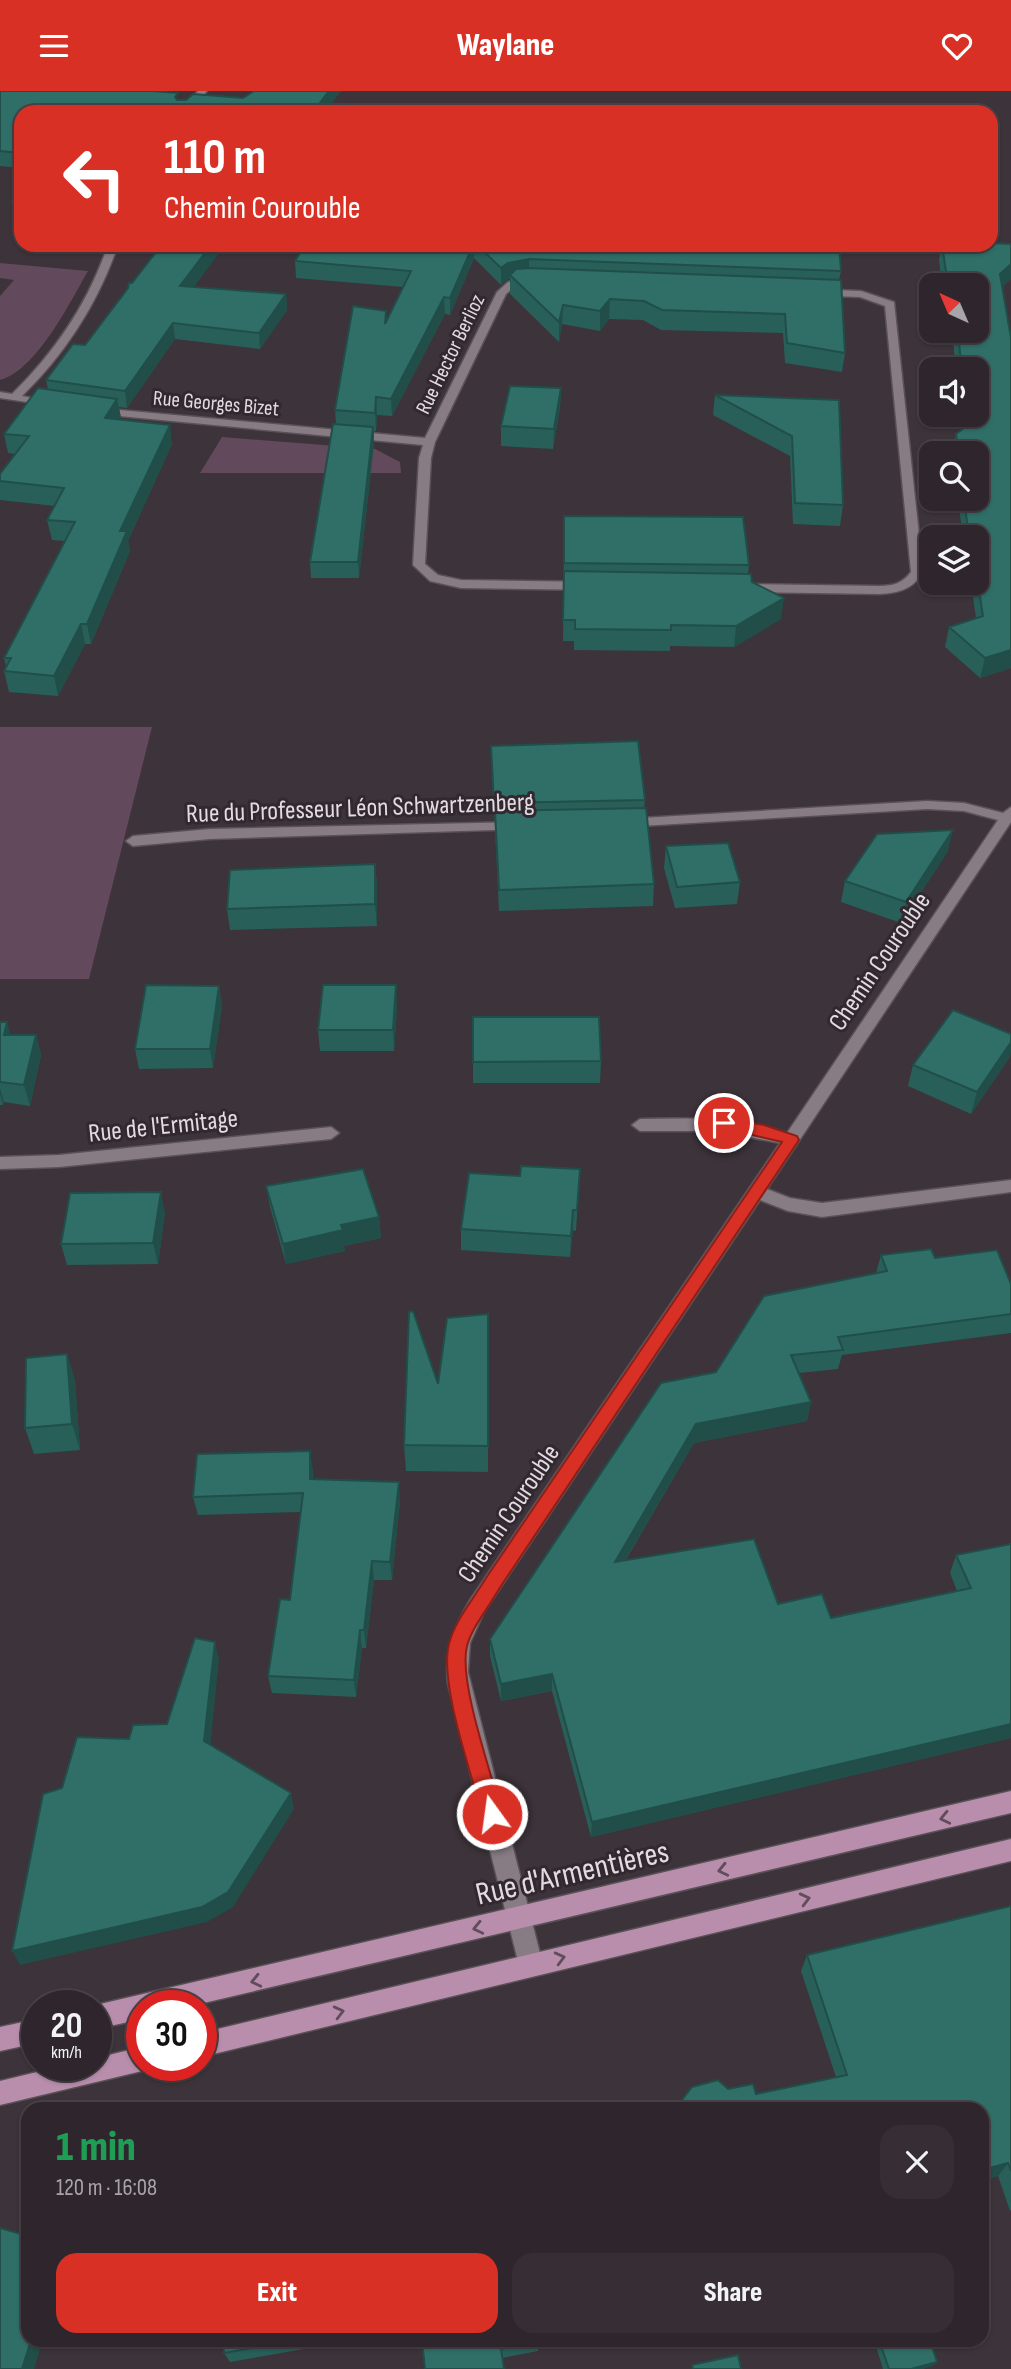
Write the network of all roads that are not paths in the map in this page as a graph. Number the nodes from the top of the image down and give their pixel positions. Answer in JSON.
{"nodes":[{"id":1,"x":203,"y":91,"type":"edge"},
{"id":2,"x":190,"y":105,"type":"edge"},
{"id":3,"x":110,"y":252,"type":"edge"},
{"id":4,"x":0,"y":394,"type":"edge"},
{"id":5,"x":15,"y":397,"type":"junction"},
{"id":6,"x":66,"y":406,"type":"edge"},
{"id":7,"x":86,"y":409,"type":"edge"},
{"id":8,"x":429,"y":442,"type":"junction"},
{"id":9,"x":1009,"y":814,"type":"edge"},
{"id":10,"x":604,"y":824,"type":"edge"},
{"id":11,"x":531,"y":826,"type":"edge"},
{"id":12,"x":133,"y":841,"type":"dead end"},
{"id":13,"x":640,"y":1125,"type":"dead end"},
{"id":14,"x":331,"y":1133,"type":"dead end"},
{"id":15,"x":792,"y":1140,"type":"junction"},
{"id":16,"x":0,"y":1163,"type":"edge"},
{"id":17,"x":1011,"y":1186,"type":"edge"},
{"id":18,"x":757,"y":1192,"type":"junction"},
{"id":19,"x":1011,"y":1803,"type":"edge"},
{"id":20,"x":1011,"y":1850,"type":"edge"},
{"id":21,"x":519,"y":1919,"type":"junction"},
{"id":22,"x":531,"y":1965,"type":"junction"},
{"id":23,"x":212,"y":1990,"type":"edge"},
{"id":24,"x":21,"y":2034,"type":"edge"},
{"id":25,"x":0,"y":2039,"type":"edge"},
{"id":26,"x":217,"y":2041,"type":"edge"},
{"id":27,"x":126,"y":2063,"type":"edge"},
{"id":28,"x":0,"y":2093,"type":"edge"}],
"edges":[{"from":1,"to":2,"type":"street"},
{"from":3,"to":5,"type":"street"},
{"from":4,"to":5,"type":"street"},
{"from":5,"to":6,"type":"street"},
{"from":7,"to":8,"type":"street","name":"Rue Georges Bizet"},
{"from":8,"to":8,"type":"street","name":"Rue Hector Berlioz"},
{"from":9,"to":10,"type":"street"},
{"from":9,"to":15,"type":"street","name":"Chemin Courouble"},
{"from":11,"to":12,"type":"street","name":"Rue du Professeur Léon Schwartzenberg"},
{"from":13,"to":15,"type":"street"},
{"from":14,"to":16,"type":"street","name":"Rue de l'Ermitage"},
{"from":15,"to":18,"type":"street","name":"Chemin Courouble"},
{"from":17,"to":18,"type":"street"},
{"from":18,"to":21,"type":"street","name":"Chemin Courouble"},
{"from":19,"to":21,"type":"main road","name":"Rue d'Armentières","one_way":true},
{"from":22,"to":20,"type":"main road","one_way":true},
{"from":21,"to":22,"type":"street","name":"Chemin Courouble"},
{"from":21,"to":23,"type":"main road","name":"Rue d'Armentières","one_way":true},
{"from":26,"to":22,"type":"main road","one_way":true},
{"from":24,"to":25,"type":"main road"},
{"from":27,"to":28,"type":"main road"}]}
